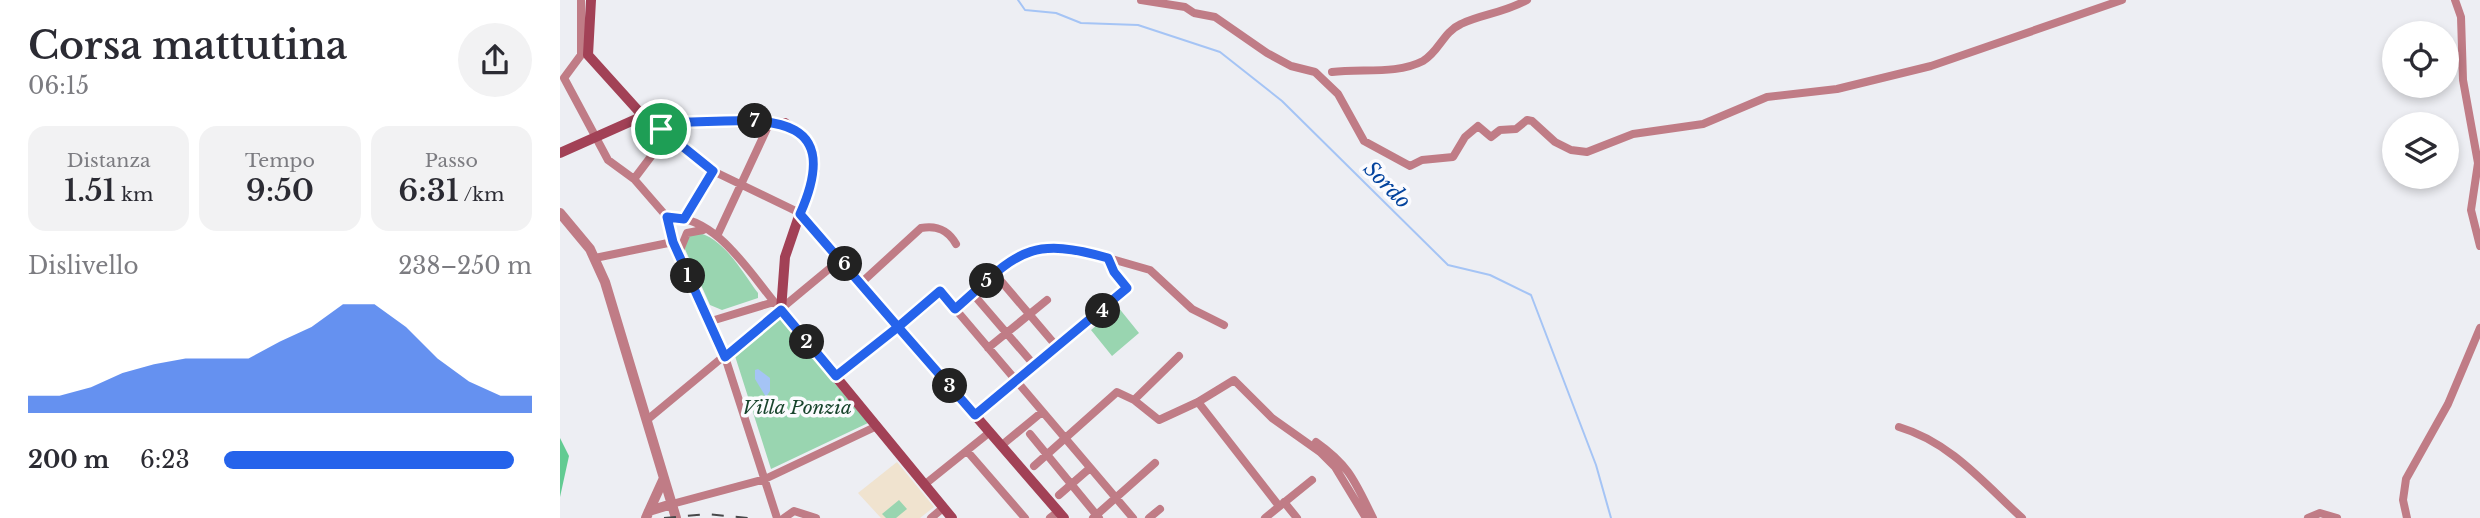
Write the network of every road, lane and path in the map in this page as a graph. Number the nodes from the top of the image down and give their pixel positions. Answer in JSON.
{"nodes":[{"id":1,"x":581,"y":0,"type":"edge"},
{"id":2,"x":591,"y":0,"type":"edge"},
{"id":3,"x":1141,"y":0,"type":"edge"},
{"id":4,"x":1527,"y":0,"type":"edge"},
{"id":5,"x":2122,"y":0,"type":"edge"},
{"id":6,"x":2455,"y":0,"type":"edge"},
{"id":7,"x":585,"y":55,"type":"junction"},
{"id":8,"x":1332,"y":72,"type":"dead end"},
{"id":9,"x":648,"y":118,"type":"junction"},
{"id":10,"x":770,"y":122,"type":"junction"},
{"id":11,"x":668,"y":134,"type":"junction"},
{"id":12,"x":597,"y":138,"type":"junction"},
{"id":13,"x":560,"y":153,"type":"edge"},
{"id":14,"x":713,"y":171,"type":"junction"},
{"id":15,"x":634,"y":179,"type":"junction"},
{"id":16,"x":741,"y":187,"type":"junction"},
{"id":17,"x":560,"y":213,"type":"edge"},
{"id":18,"x":800,"y":214,"type":"junction"},
{"id":19,"x":667,"y":217,"type":"junction"},
{"id":20,"x":684,"y":219,"type":"junction"},
{"id":21,"x":706,"y":230,"type":"junction"},
{"id":22,"x":717,"y":236,"type":"junction"},
{"id":23,"x":673,"y":242,"type":"junction"},
{"id":24,"x":956,"y":244,"type":"dead end"},
{"id":25,"x":2480,"y":246,"type":"edge"},
{"id":26,"x":678,"y":255,"type":"junction"},
{"id":27,"x":595,"y":258,"type":"junction"},
{"id":28,"x":1108,"y":258,"type":"junction"},
{"id":29,"x":841,"y":259,"type":"junction"},
{"id":30,"x":995,"y":274,"type":"junction"},
{"id":31,"x":861,"y":283,"type":"junction"},
{"id":32,"x":973,"y":294,"type":"junction"},
{"id":33,"x":1047,"y":300,"type":"dead end"},
{"id":34,"x":778,"y":306,"type":"junction"},
{"id":35,"x":754,"y":309,"type":"junction"},
{"id":36,"x":955,"y":309,"type":"junction"},
{"id":37,"x":1029,"y":315,"type":"junction"},
{"id":38,"x":708,"y":322,"type":"junction"},
{"id":39,"x":762,"y":325,"type":"junction"},
{"id":40,"x":1224,"y":325,"type":"dead end"},
{"id":41,"x":898,"y":327,"type":"junction"},
{"id":42,"x":2480,"y":328,"type":"edge"},
{"id":43,"x":1007,"y":333,"type":"junction"},
{"id":44,"x":989,"y":348,"type":"junction"},
{"id":45,"x":1058,"y":348,"type":"junction"},
{"id":46,"x":1179,"y":356,"type":"dead end"},
{"id":47,"x":725,"y":357,"type":"junction"},
{"id":48,"x":1035,"y":366,"type":"junction"},
{"id":49,"x":836,"y":376,"type":"junction"},
{"id":50,"x":1017,"y":381,"type":"junction"},
{"id":51,"x":1134,"y":400,"type":"junction"},
{"id":52,"x":1198,"y":402,"type":"junction"},
{"id":53,"x":1042,"y":412,"type":"junction"},
{"id":54,"x":975,"y":415,"type":"junction"},
{"id":55,"x":648,"y":420,"type":"junction"},
{"id":56,"x":877,"y":426,"type":"junction"},
{"id":57,"x":1899,"y":427,"type":"dead end"},
{"id":58,"x":990,"y":432,"type":"junction"},
{"id":59,"x":1030,"y":434,"type":"dead end"},
{"id":60,"x":1064,"y":438,"type":"junction"},
{"id":61,"x":1304,"y":439,"type":"junction"},
{"id":62,"x":1002,"y":445,"type":"junction"},
{"id":63,"x":967,"y":450,"type":"junction"},
{"id":64,"x":1047,"y":454,"type":"junction"},
{"id":65,"x":1155,"y":463,"type":"dead end"},
{"id":66,"x":1034,"y":466,"type":"dead end"},
{"id":67,"x":1090,"y":468,"type":"junction"},
{"id":68,"x":664,"y":477,"type":"junction"},
{"id":69,"x":765,"y":479,"type":"junction"},
{"id":70,"x":1312,"y":480,"type":"dead end"},
{"id":71,"x":1071,"y":484,"type":"junction"},
{"id":72,"x":925,"y":485,"type":"junction"},
{"id":73,"x":1059,"y":495,"type":"dead end"},
{"id":74,"x":1115,"y":498,"type":"junction"},
{"id":75,"x":671,"y":504,"type":"junction"},
{"id":76,"x":1281,"y":504,"type":"junction"},
{"id":77,"x":943,"y":508,"type":"junction"},
{"id":78,"x":1160,"y":509,"type":"dead end"},
{"id":79,"x":648,"y":514,"type":"edge"},
{"id":80,"x":1058,"y":516,"type":"edge"},
{"id":81,"x":1096,"y":517,"type":"edge"},
{"id":82,"x":676,"y":518,"type":"edge"},
{"id":83,"x":777,"y":518,"type":"edge"},
{"id":84,"x":784,"y":518,"type":"edge"},
{"id":85,"x":816,"y":518,"type":"edge"},
{"id":86,"x":931,"y":518,"type":"edge"},
{"id":87,"x":952,"y":518,"type":"edge"},
{"id":88,"x":1025,"y":518,"type":"edge"},
{"id":89,"x":1133,"y":518,"type":"edge"},
{"id":90,"x":1149,"y":518,"type":"edge"},
{"id":91,"x":1265,"y":518,"type":"edge"},
{"id":92,"x":1297,"y":518,"type":"edge"},
{"id":93,"x":1366,"y":518,"type":"edge"},
{"id":94,"x":1373,"y":518,"type":"edge"},
{"id":95,"x":2022,"y":518,"type":"edge"},
{"id":96,"x":2308,"y":518,"type":"edge"},
{"id":97,"x":2337,"y":518,"type":"edge"},
{"id":98,"x":2407,"y":518,"type":"edge"}],
"edges":[{"from":1,"to":7,"type":"street"},
{"from":2,"to":7,"type":"main road"},
{"from":3,"to":5,"type":"street"},
{"from":4,"to":8,"type":"street"},
{"from":6,"to":25,"type":"street"},
{"from":7,"to":9,"type":"main road"},
{"from":7,"to":12,"type":"street"},
{"from":9,"to":10,"type":"main road"},
{"from":9,"to":11,"type":"street"},
{"from":9,"to":12,"type":"main road"},
{"from":10,"to":16,"type":"street"},
{"from":10,"to":18,"type":"main road"},
{"from":11,"to":14,"type":"street"},
{"from":11,"to":15,"type":"street"},
{"from":12,"to":13,"type":"main road"},
{"from":12,"to":15,"type":"street"},
{"from":14,"to":16,"type":"street"},
{"from":14,"to":20,"type":"street"},
{"from":15,"to":19,"type":"street"},
{"from":16,"to":18,"type":"street"},
{"from":16,"to":22,"type":"street"},
{"from":17,"to":27,"type":"street"},
{"from":18,"to":29,"type":"main road"},
{"from":18,"to":34,"type":"main road"},
{"from":19,"to":20,"type":"street"},
{"from":19,"to":23,"type":"street"},
{"from":20,"to":21,"type":"street"},
{"from":21,"to":22,"type":"street"},
{"from":21,"to":26,"type":"street"},
{"from":22,"to":34,"type":"street"},
{"from":23,"to":26,"type":"street"},
{"from":23,"to":27,"type":"street"},
{"from":24,"to":31,"type":"street"},
{"from":26,"to":38,"type":"street"},
{"from":27,"to":55,"type":"street"},
{"from":28,"to":30,"type":"street"},
{"from":28,"to":40,"type":"street"},
{"from":28,"to":45,"type":"street"},
{"from":29,"to":31,"type":"main road"},
{"from":29,"to":34,"type":"street"},
{"from":30,"to":32,"type":"street"},
{"from":30,"to":37,"type":"street"},
{"from":31,"to":41,"type":"main road"},
{"from":32,"to":36,"type":"street"},
{"from":32,"to":43,"type":"street"},
{"from":33,"to":37,"type":"street"},
{"from":34,"to":35,"type":"street"},
{"from":34,"to":39,"type":"street"},
{"from":34,"to":49,"type":"main road"},
{"from":35,"to":38,"type":"street"},
{"from":35,"to":39,"type":"street"},
{"from":36,"to":41,"type":"street"},
{"from":36,"to":44,"type":"street"},
{"from":37,"to":43,"type":"street"},
{"from":37,"to":45,"type":"street"},
{"from":38,"to":47,"type":"street"},
{"from":39,"to":47,"type":"street"},
{"from":41,"to":49,"type":"street"},
{"from":41,"to":54,"type":"main road"},
{"from":42,"to":98,"type":"street"},
{"from":43,"to":44,"type":"street"},
{"from":43,"to":48,"type":"street"},
{"from":44,"to":50,"type":"street"},
{"from":45,"to":48,"type":"street"},
{"from":46,"to":51,"type":"street"},
{"from":47,"to":55,"type":"street"},
{"from":47,"to":69,"type":"street"},
{"from":48,"to":50,"type":"street"},
{"from":49,"to":56,"type":"main road"},
{"from":50,"to":53,"type":"street"},
{"from":50,"to":54,"type":"street"},
{"from":51,"to":52,"type":"street"},
{"from":51,"to":60,"type":"street"},
{"from":52,"to":61,"type":"street"},
{"from":52,"to":76,"type":"street"},
{"from":53,"to":60,"type":"street"},
{"from":53,"to":62,"type":"street"},
{"from":54,"to":58,"type":"main road"},
{"from":55,"to":68,"type":"street"},
{"from":56,"to":69,"type":"street"},
{"from":56,"to":72,"type":"main road"},
{"from":57,"to":95,"type":"street"},
{"from":58,"to":62,"type":"main road"},
{"from":58,"to":63,"type":"street"},
{"from":59,"to":64,"type":"street"},
{"from":60,"to":64,"type":"street"},
{"from":60,"to":67,"type":"street"},
{"from":61,"to":93,"type":"street"},
{"from":61,"to":94,"type":"street"},
{"from":62,"to":80,"type":"main road"},
{"from":63,"to":72,"type":"street"},
{"from":63,"to":88,"type":"street"},
{"from":64,"to":66,"type":"street"},
{"from":64,"to":71,"type":"street"},
{"from":65,"to":74,"type":"street"},
{"from":67,"to":71,"type":"street"},
{"from":67,"to":74,"type":"street"},
{"from":68,"to":75,"type":"street"},
{"from":68,"to":79,"type":"street"},
{"from":69,"to":75,"type":"street"},
{"from":69,"to":83,"type":"street"},
{"from":70,"to":76,"type":"street"},
{"from":71,"to":73,"type":"street"},
{"from":71,"to":81,"type":"street"},
{"from":72,"to":77,"type":"main road"},
{"from":74,"to":81,"type":"street"},
{"from":74,"to":89,"type":"street"},
{"from":75,"to":79,"type":"street"},
{"from":75,"to":82,"type":"street"},
{"from":76,"to":91,"type":"street"},
{"from":76,"to":92,"type":"street"},
{"from":77,"to":86,"type":"street"},
{"from":77,"to":87,"type":"main road"},
{"from":78,"to":90,"type":"street"},
{"from":84,"to":85,"type":"street"},
{"from":96,"to":97,"type":"street"}]}
